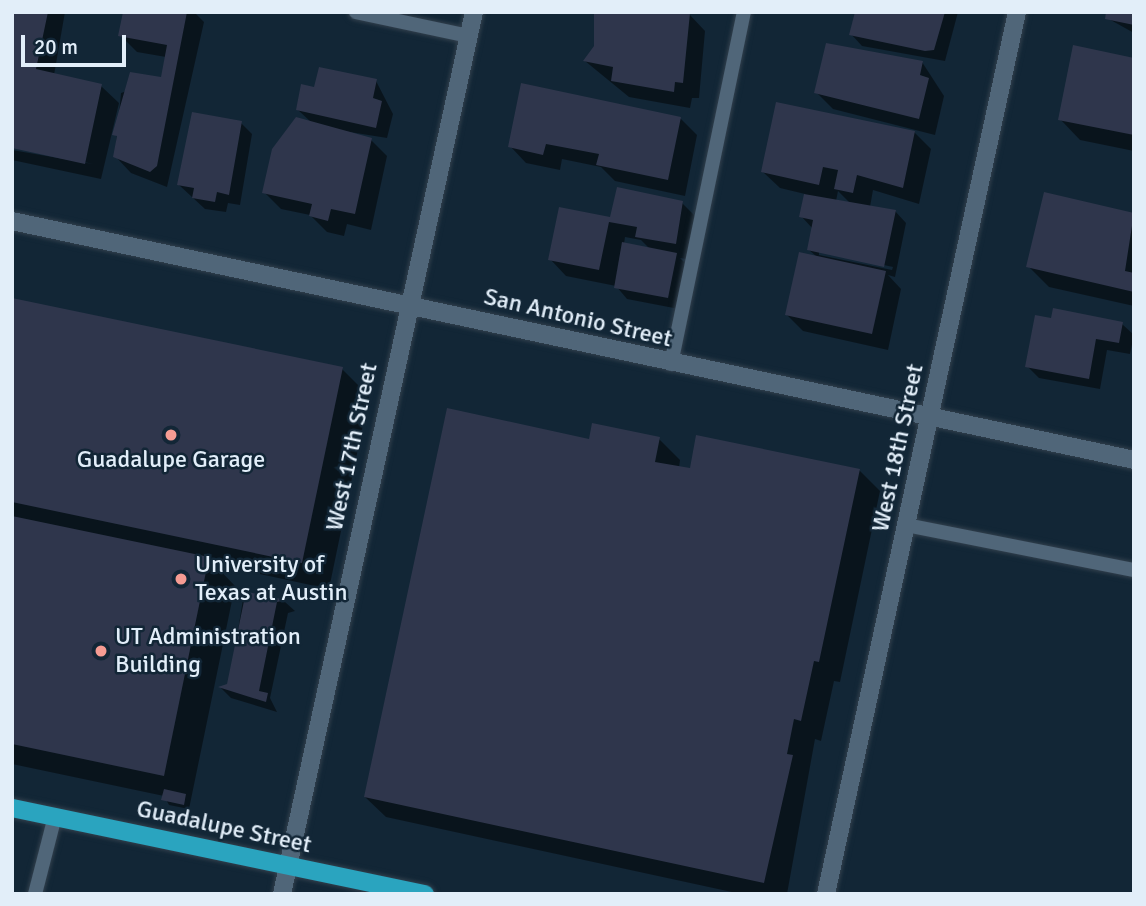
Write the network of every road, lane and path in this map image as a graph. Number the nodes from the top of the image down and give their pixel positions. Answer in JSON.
{"nodes":[{"id":1,"x":356,"y":12,"type":"edge"},
{"id":2,"x":474,"y":12,"type":"edge"},
{"id":3,"x":744,"y":12,"type":"edge"},
{"id":4,"x":1017,"y":12,"type":"edge"},
{"id":5,"x":469,"y":36,"type":"junction"},
{"id":6,"x":12,"y":220,"type":"edge"},
{"id":7,"x":408,"y":305,"type":"junction"},
{"id":8,"x":671,"y":364,"type":"junction"},
{"id":9,"x":930,"y":416,"type":"junction"},
{"id":10,"x":1134,"y":460,"type":"edge"},
{"id":11,"x":906,"y":525,"type":"junction"},
{"id":12,"x":1134,"y":570,"type":"edge"},
{"id":13,"x":12,"y":807,"type":"edge"},
{"id":14,"x":55,"y":817,"type":"junction"},
{"id":15,"x":288,"y":864,"type":"junction"},
{"id":16,"x":35,"y":894,"type":"edge"},
{"id":17,"x":282,"y":894,"type":"edge"},
{"id":18,"x":425,"y":894,"type":"edge"},
{"id":19,"x":827,"y":894,"type":"edge"}],
"edges":[{"from":1,"to":5,"type":"lane"},
{"from":2,"to":5,"type":"street","name":"West 17th Street"},
{"from":3,"to":8,"type":"lane"},
{"from":4,"to":9,"type":"street","name":"West 18th Street"},
{"from":5,"to":7,"type":"street","name":"West 17th Street"},
{"from":6,"to":7,"type":"street","name":"San Antonio Street"},
{"from":7,"to":8,"type":"street","name":"San Antonio Street"},
{"from":7,"to":15,"type":"street","name":"West 17th Street"},
{"from":8,"to":9,"type":"street","name":"San Antonio Street"},
{"from":9,"to":10,"type":"street","name":"San Antonio Street"},
{"from":9,"to":11,"type":"street","name":"West 18th Street"},
{"from":11,"to":12,"type":"lane"},
{"from":11,"to":19,"type":"street","name":"West 18th Street"},
{"from":13,"to":14,"type":"main road","name":"Guadalupe Street"},
{"from":14,"to":15,"type":"main road","name":"Guadalupe Street"},
{"from":14,"to":16,"type":"lane"},
{"from":15,"to":17,"type":"street","name":"West 17th Street"},
{"from":15,"to":18,"type":"main road","name":"Guadalupe Street"}]}
